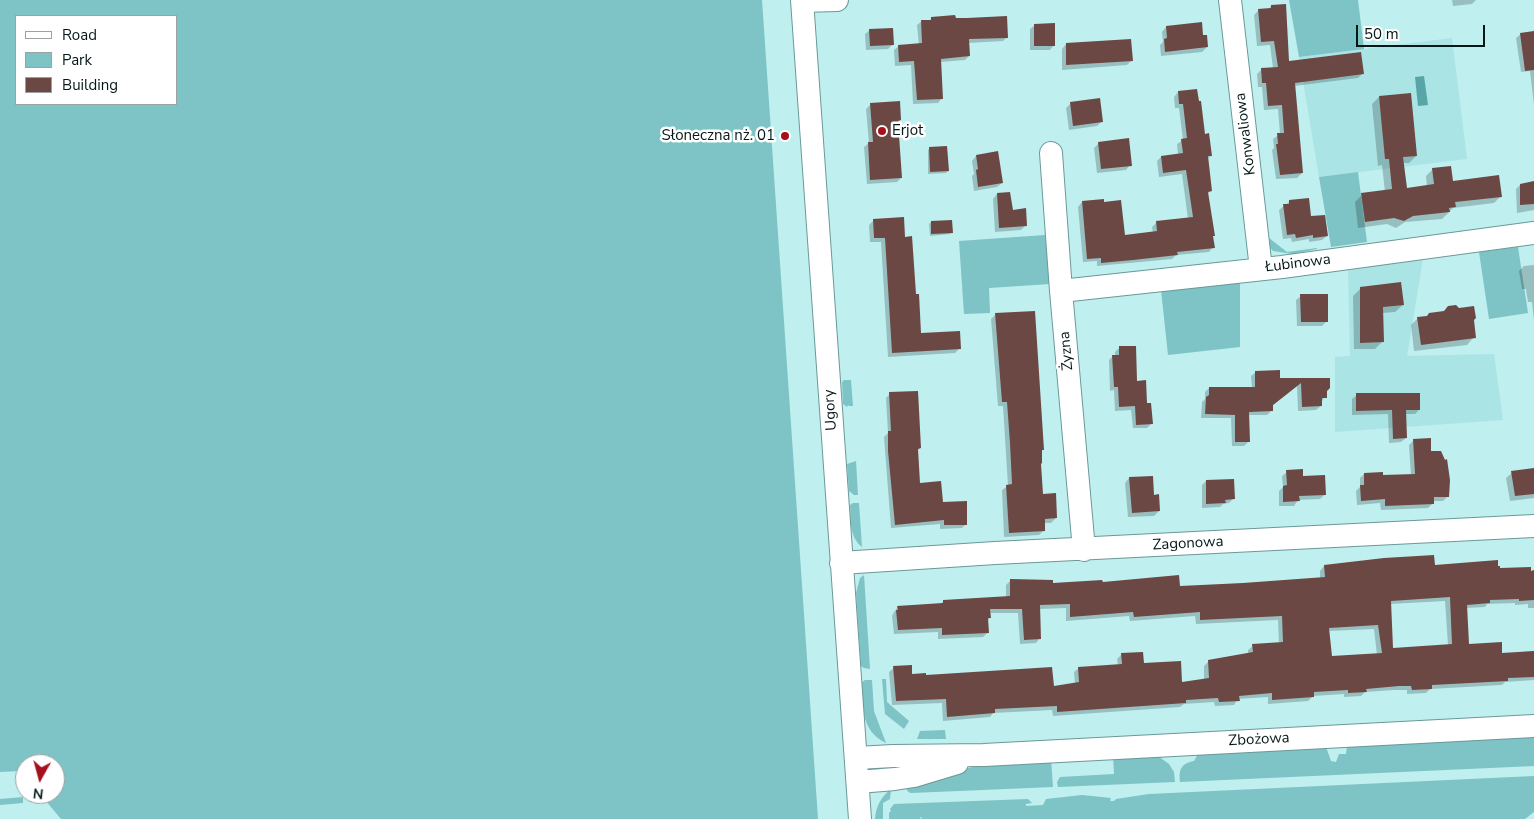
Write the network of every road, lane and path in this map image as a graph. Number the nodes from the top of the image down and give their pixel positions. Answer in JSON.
{"nodes":[{"id":1,"x":837,"y":0,"type":"edge"},
{"id":2,"x":1230,"y":0,"type":"edge"},
{"id":3,"x":802,"y":1,"type":"edge"},
{"id":4,"x":1051,"y":153,"type":"dead end"},
{"id":5,"x":1534,"y":233,"type":"edge"},
{"id":6,"x":1261,"y":269,"type":"junction"},
{"id":7,"x":1061,"y":291,"type":"junction"},
{"id":8,"x":1534,"y":526,"type":"edge"},
{"id":9,"x":1084,"y":550,"type":"junction"},
{"id":10,"x":841,"y":563,"type":"junction"},
{"id":11,"x":1534,"y":726,"type":"edge"},
{"id":12,"x":984,"y":755,"type":"junction"},
{"id":13,"x":857,"y":758,"type":"junction"},
{"id":14,"x":858,"y":782,"type":"junction"},
{"id":15,"x":860,"y":819,"type":"edge"}],
"edges":[{"from":1,"to":3,"type":"street"},
{"from":2,"to":6,"type":"street","name":"Konwaliowa"},
{"from":3,"to":10,"type":"street","name":"Ugory"},
{"from":4,"to":7,"type":"street","name":"Żyzna"},
{"from":5,"to":6,"type":"street","name":"Łubinowa"},
{"from":6,"to":7,"type":"street","name":"Łubinowa"},
{"from":7,"to":9,"type":"street","name":"Żyzna"},
{"from":8,"to":9,"type":"street","name":"Zagonowa"},
{"from":9,"to":10,"type":"street","name":"Zagonowa"},
{"from":10,"to":13,"type":"street","name":"Ugory"},
{"from":11,"to":12,"type":"street","name":"Zbożowa"},
{"from":12,"to":13,"type":"street","name":"Zbożowa"},
{"from":12,"to":14,"type":"street","name":"Zbożowa"},
{"from":13,"to":14,"type":"street","name":"Ugory"},
{"from":14,"to":15,"type":"street","name":"Ugory"}]}
